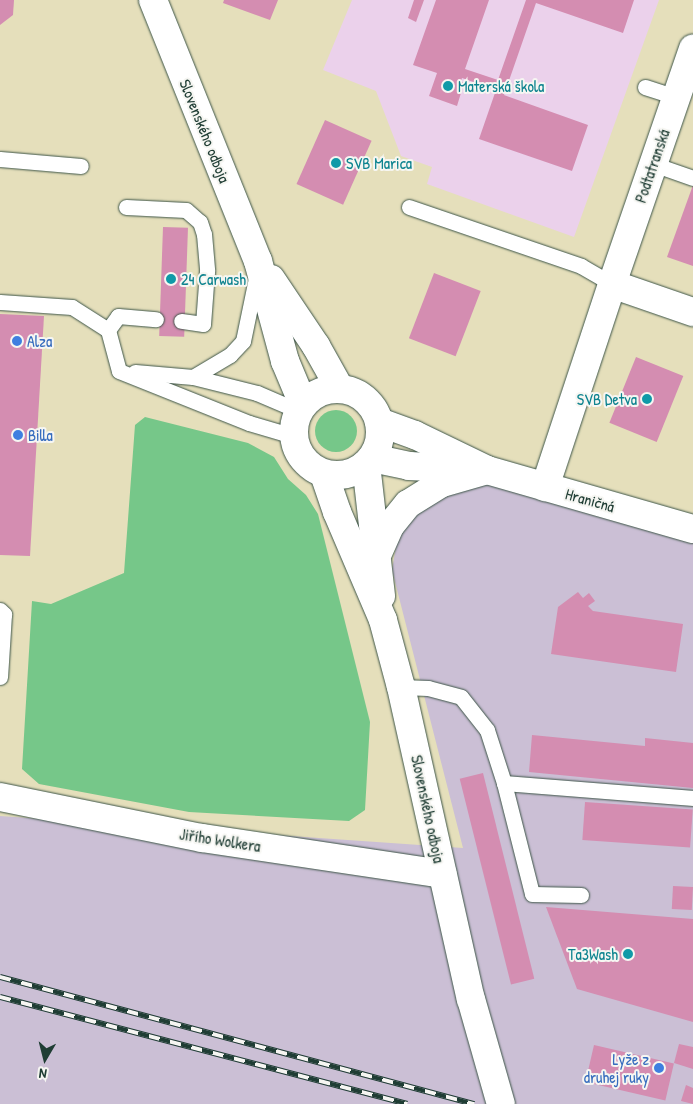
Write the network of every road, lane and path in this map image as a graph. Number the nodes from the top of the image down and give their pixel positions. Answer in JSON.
{"nodes":[{"id":1,"x":153,"y":0,"type":"edge"},
{"id":2,"x":693,"y":49,"type":"edge"},
{"id":3,"x":645,"y":87,"type":"dead end"},
{"id":4,"x":676,"y":97,"type":"junction"},
{"id":5,"x":0,"y":159,"type":"edge"},
{"id":6,"x":653,"y":164,"type":"junction"},
{"id":7,"x":82,"y":166,"type":"dead end"},
{"id":8,"x":693,"y":178,"type":"edge"},
{"id":9,"x":126,"y":207,"type":"dead end"},
{"id":10,"x":409,"y":207,"type":"dead end"},
{"id":11,"x":258,"y":261,"type":"junction"},
{"id":12,"x":612,"y":284,"type":"junction"},
{"id":13,"x":0,"y":302,"type":"edge"},
{"id":14,"x":693,"y":312,"type":"edge"},
{"id":15,"x":156,"y":319,"type":"dead end"},
{"id":16,"x":181,"y":321,"type":"dead end"},
{"id":17,"x":108,"y":330,"type":"junction"},
{"id":18,"x":119,"y":371,"type":"junction"},
{"id":19,"x":193,"y":377,"type":"junction"},
{"id":20,"x":340,"y":389,"type":"junction"},
{"id":21,"x":298,"y":417,"type":"junction"},
{"id":22,"x":379,"y":422,"type":"junction"},
{"id":23,"x":369,"y":461,"type":"junction"},
{"id":24,"x":488,"y":470,"type":"junction"},
{"id":25,"x":324,"y":474,"type":"junction"},
{"id":26,"x":546,"y":487,"type":"junction"},
{"id":27,"x":693,"y":529,"type":"edge"},
{"id":28,"x":378,"y":553,"type":"junction"},
{"id":29,"x":0,"y":610,"type":"edge"},
{"id":30,"x":383,"y":620,"type":"junction"},
{"id":31,"x":0,"y":677,"type":"edge"},
{"id":32,"x":401,"y":687,"type":"junction"},
{"id":33,"x":504,"y":784,"type":"junction"},
{"id":34,"x":0,"y":797,"type":"edge"},
{"id":35,"x":693,"y":798,"type":"edge"},
{"id":36,"x":442,"y":874,"type":"junction"},
{"id":37,"x":581,"y":895,"type":"dead end"},
{"id":38,"x":501,"y":1104,"type":"edge"}],
"edges":[{"from":1,"to":11,"type":"street","name":"Slovenského odboja"},
{"from":2,"to":4,"type":"street","name":"Podtatranská"},
{"from":3,"to":4,"type":"lane"},
{"from":4,"to":6,"type":"street","name":"Podtatranská"},
{"from":5,"to":7,"type":"lane"},
{"from":6,"to":8,"type":"lane"},
{"from":6,"to":12,"type":"street","name":"Podtatranská"},
{"from":9,"to":16,"type":"lane"},
{"from":10,"to":12,"type":"lane"},
{"from":11,"to":19,"type":"lane"},
{"from":11,"to":20,"type":"street","name":"Slovenského odboja"},
{"from":11,"to":21,"type":"street","name":"Slovenského odboja"},
{"from":12,"to":14,"type":"street"},
{"from":12,"to":26,"type":"street","name":"Podtatranská"},
{"from":13,"to":17,"type":"lane"},
{"from":15,"to":17,"type":"lane"},
{"from":17,"to":18,"type":"lane"},
{"from":18,"to":19,"type":"lane"},
{"from":18,"to":21,"type":"lane"},
{"from":19,"to":21,"type":"lane"},
{"from":20,"to":21,"type":"street"},
{"from":20,"to":22,"type":"street"},
{"from":21,"to":25,"type":"street"},
{"from":22,"to":23,"type":"street"},
{"from":22,"to":24,"type":"street","name":"Hraničná"},
{"from":23,"to":24,"type":"street","name":"Hraničná"},
{"from":23,"to":25,"type":"street"},
{"from":23,"to":28,"type":"street","name":"Slovenského odboja"},
{"from":24,"to":26,"type":"street","name":"Hraničná"},
{"from":24,"to":28,"type":"street"},
{"from":25,"to":30,"type":"street","name":"Slovenského odboja"},
{"from":26,"to":27,"type":"street","name":"Hraničná"},
{"from":28,"to":30,"type":"street","name":"Slovenského odboja"},
{"from":29,"to":31,"type":"lane"},
{"from":30,"to":32,"type":"street","name":"Slovenského odboja"},
{"from":32,"to":33,"type":"lane"},
{"from":32,"to":36,"type":"street","name":"Slovenského odboja"},
{"from":33,"to":35,"type":"lane"},
{"from":33,"to":37,"type":"lane"},
{"from":34,"to":36,"type":"street","name":"Jiřího Wolkera"},
{"from":36,"to":38,"type":"street","name":"Slovenského odboja"}]}
